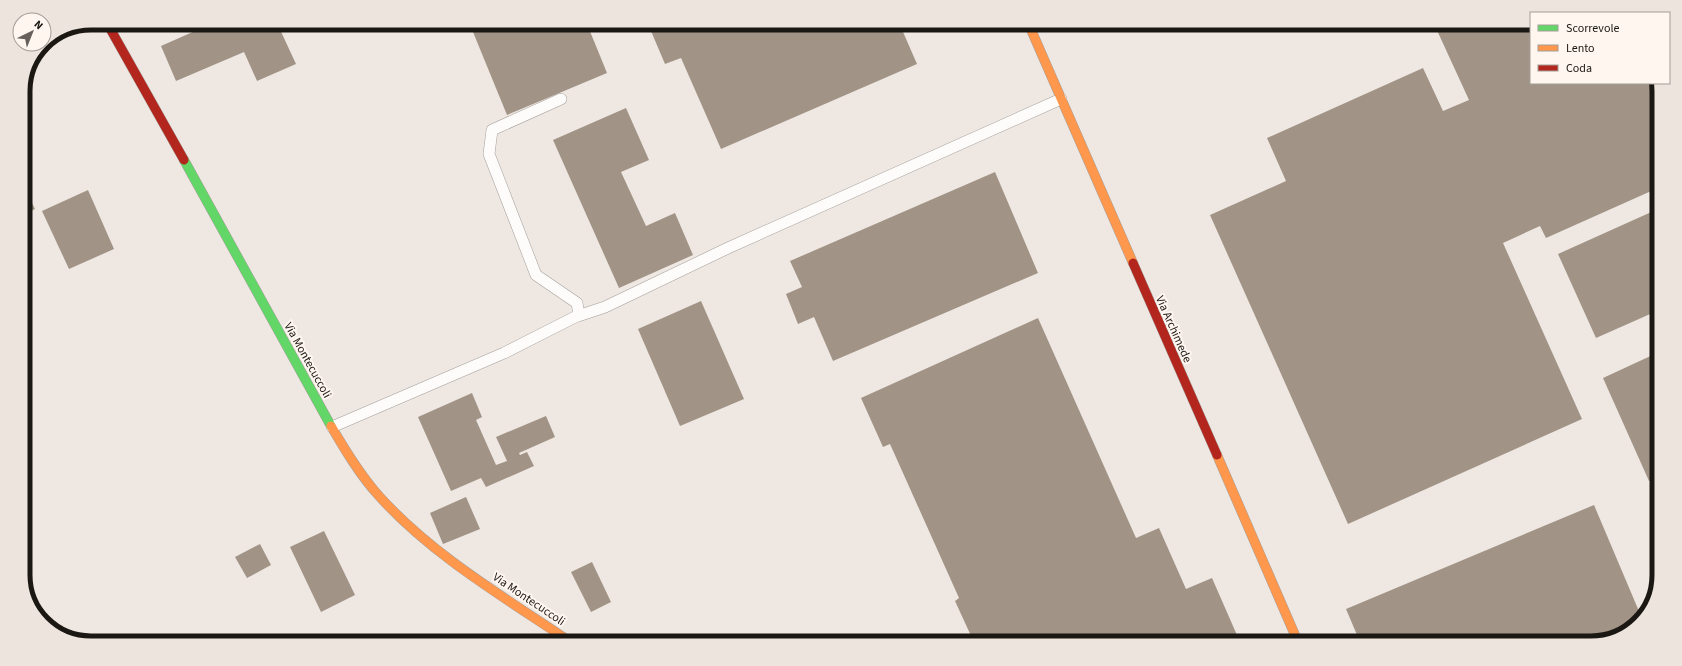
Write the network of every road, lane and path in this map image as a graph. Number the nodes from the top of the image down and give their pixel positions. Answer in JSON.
{"nodes":[{"id":1,"x":111,"y":30,"type":"edge"},
{"id":2,"x":1031,"y":30,"type":"edge"},
{"id":3,"x":561,"y":99,"type":"dead end"},
{"id":4,"x":1061,"y":99,"type":"junction"},
{"id":5,"x":578,"y":316,"type":"junction"},
{"id":6,"x":332,"y":427,"type":"junction"},
{"id":7,"x":563,"y":636,"type":"edge"},
{"id":8,"x":1295,"y":636,"type":"edge"}],
"edges":[{"from":1,"to":6,"type":"street","name":"Via Montecuccoli"},
{"from":2,"to":4,"type":"street","name":"Via Archimede"},
{"from":3,"to":5,"type":"lane"},
{"from":4,"to":5,"type":"lane"},
{"from":4,"to":8,"type":"street","name":"Via Archimede"},
{"from":5,"to":6,"type":"lane"},
{"from":6,"to":7,"type":"street","name":"Via Montecuccoli"}]}
